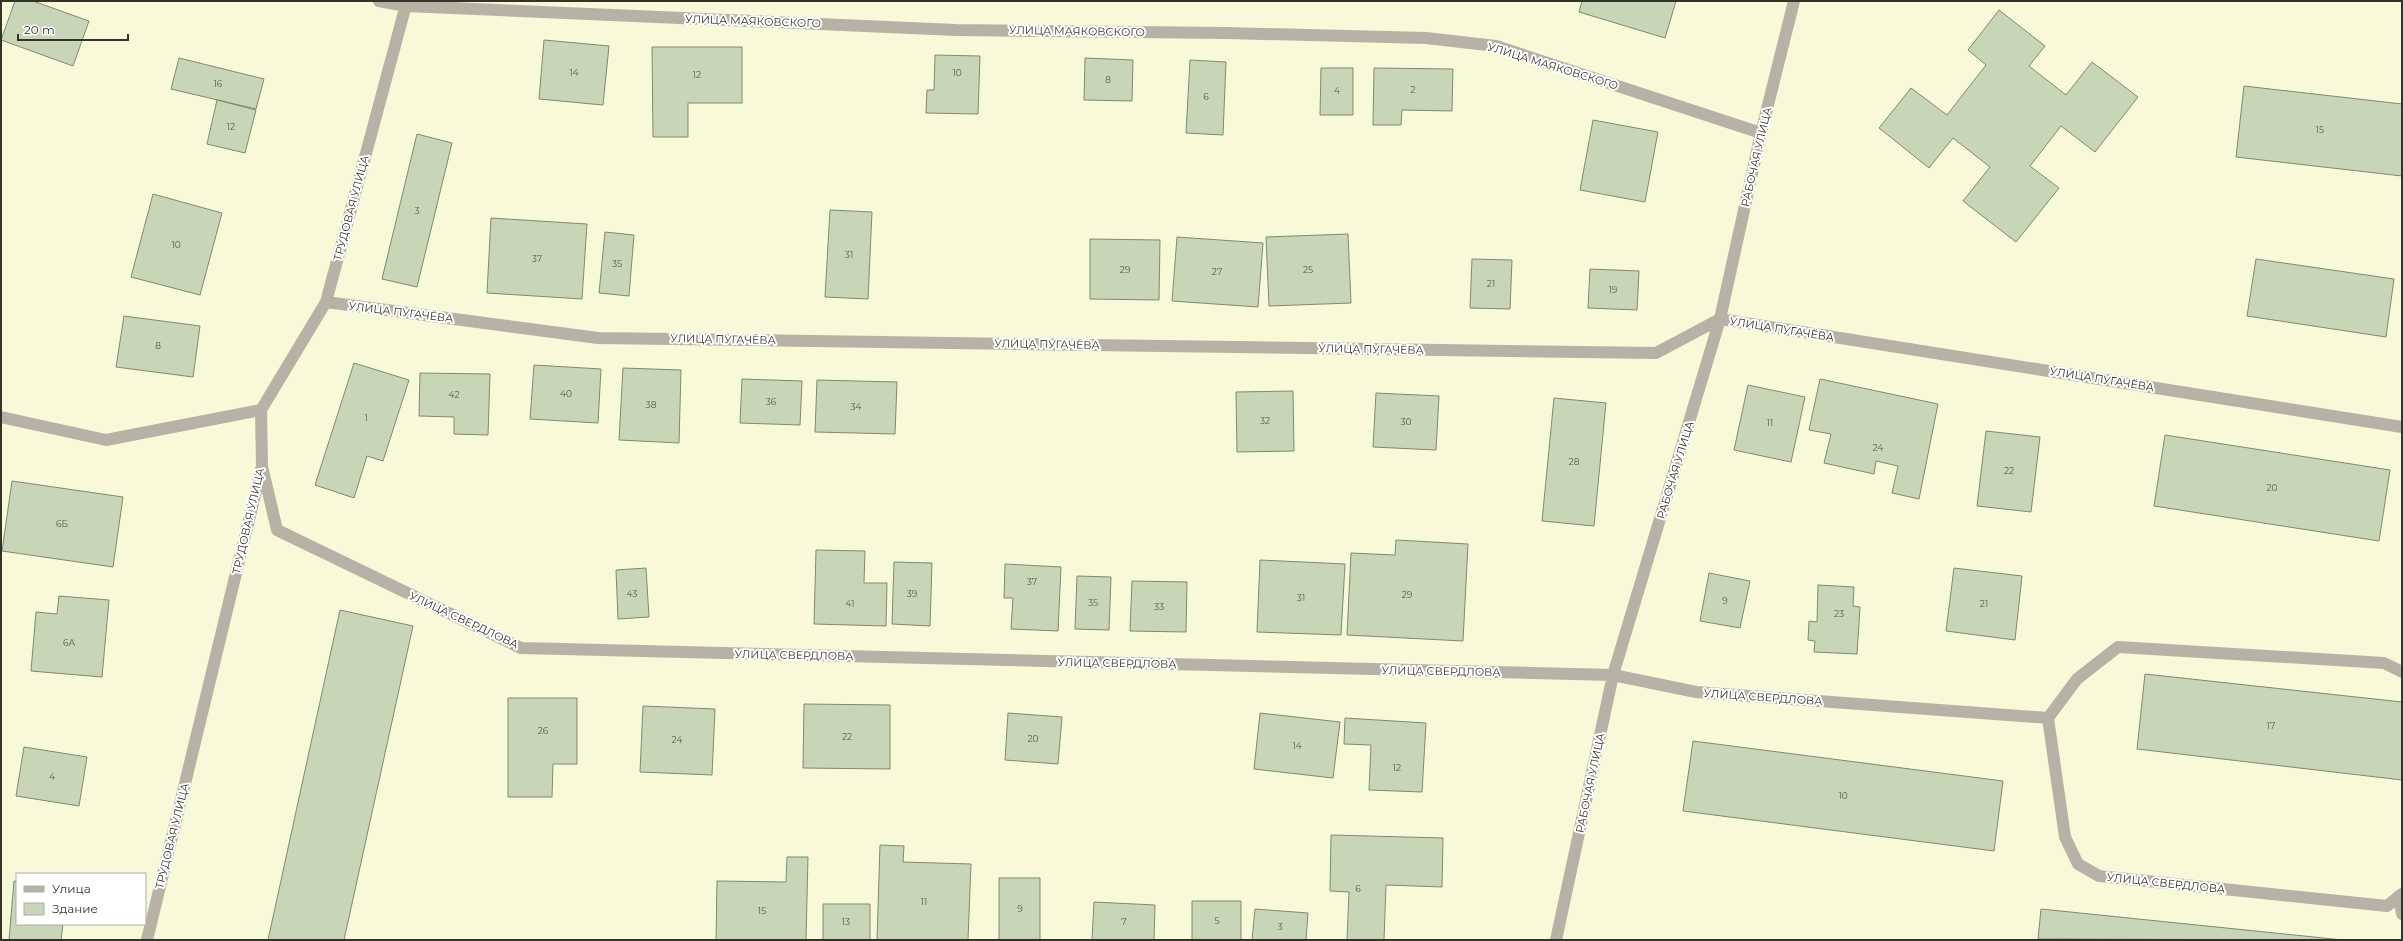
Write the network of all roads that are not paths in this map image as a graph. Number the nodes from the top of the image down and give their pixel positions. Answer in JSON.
{"nodes":[{"id":1,"x":379,"y":1,"type":"edge"},
{"id":2,"x":1794,"y":1,"type":"edge"},
{"id":3,"x":406,"y":4,"type":"edge"},
{"id":4,"x":1761,"y":133,"type":"junction"},
{"id":5,"x":326,"y":302,"type":"junction"},
{"id":6,"x":1720,"y":319,"type":"junction"},
{"id":7,"x":261,"y":410,"type":"junction"},
{"id":8,"x":1,"y":417,"type":"edge"},
{"id":9,"x":2402,"y":426,"type":"edge"},
{"id":10,"x":262,"y":466,"type":"junction"},
{"id":11,"x":2402,"y":672,"type":"edge"},
{"id":12,"x":1613,"y":675,"type":"junction"},
{"id":13,"x":2048,"y":718,"type":"junction"},
{"id":14,"x":2400,"y":895,"type":"edge"},
{"id":15,"x":2402,"y":914,"type":"edge"},
{"id":16,"x":147,"y":940,"type":"edge"},
{"id":17,"x":1556,"y":940,"type":"edge"}],
"edges":[{"from":1,"to":3,"type":"street","name":"УЛИЦА МАЯКОВСКОГО"},
{"from":2,"to":4,"type":"street","name":"РАБОЧАЯ УЛИЦА"},
{"from":3,"to":4,"type":"street","name":"УЛИЦА МАЯКОВСКОГО"},
{"from":3,"to":5,"type":"street","name":"ТРУДОВАЯ УЛИЦА"},
{"from":4,"to":6,"type":"street","name":"РАБОЧАЯ УЛИЦА"},
{"from":5,"to":6,"type":"street","name":"УЛИЦА ПУГАЧЁВА"},
{"from":5,"to":7,"type":"street","name":"ТРУДОВАЯ УЛИЦА"},
{"from":6,"to":9,"type":"street","name":"УЛИЦА ПУГАЧЁВА"},
{"from":6,"to":12,"type":"street","name":"РАБОЧАЯ УЛИЦА"},
{"from":7,"to":8,"type":"street"},
{"from":7,"to":10,"type":"street","name":"ТРУДОВАЯ УЛИЦА"},
{"from":10,"to":12,"type":"street","name":"УЛИЦА СВЕРДЛОВА"},
{"from":10,"to":16,"type":"street","name":"ТРУДОВАЯ УЛИЦА"},
{"from":11,"to":13,"type":"street"},
{"from":12,"to":13,"type":"street","name":"УЛИЦА СВЕРДЛОВА"},
{"from":12,"to":17,"type":"street","name":"РАБОЧАЯ УЛИЦА"},
{"from":13,"to":14,"type":"street","name":"УЛИЦА СВЕРДЛОВА"},
{"from":14,"to":15,"type":"street"}]}
